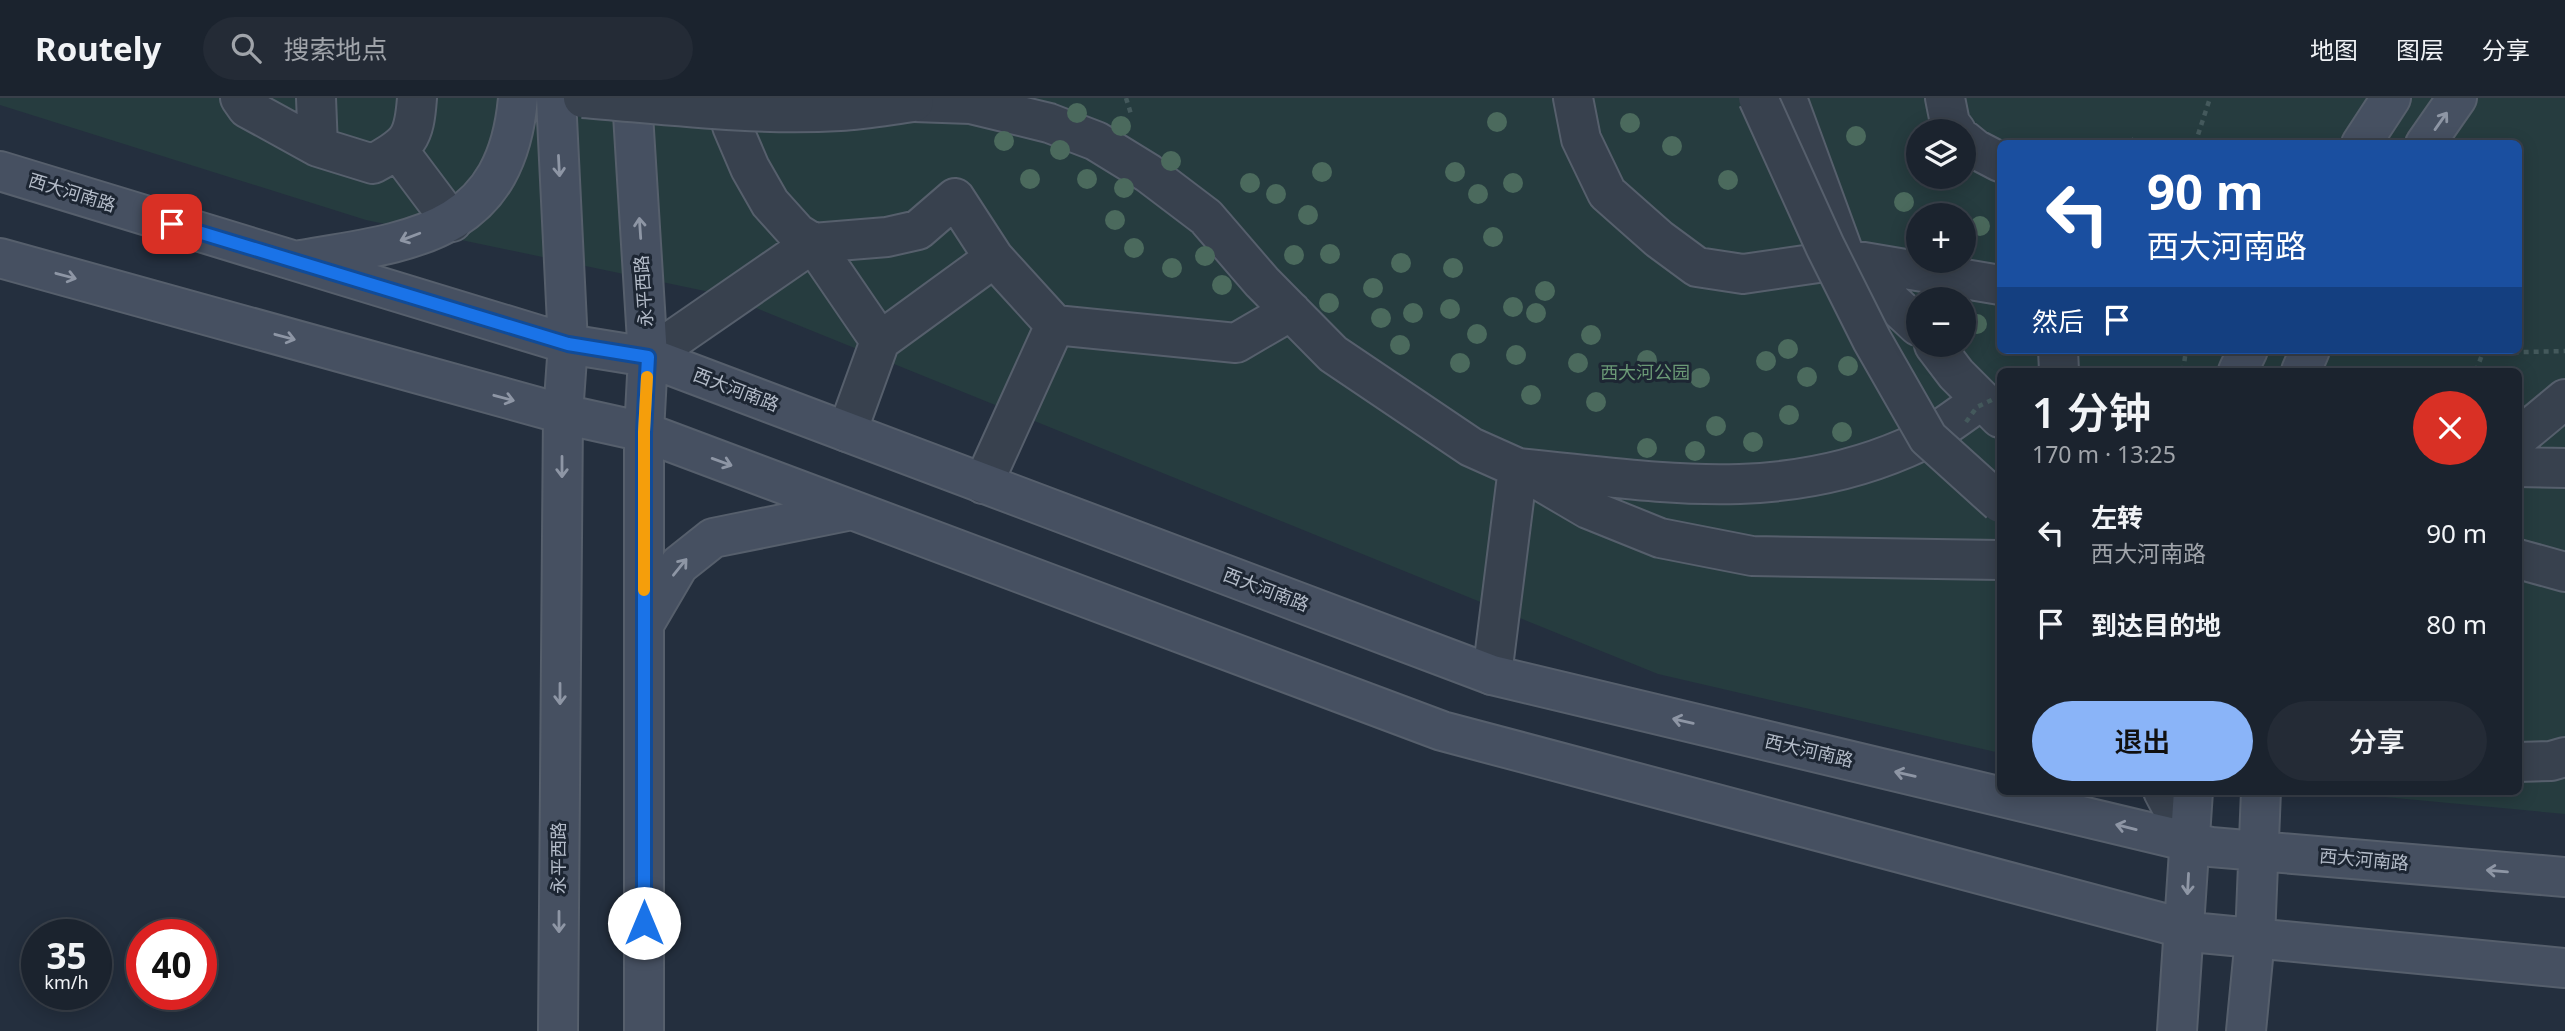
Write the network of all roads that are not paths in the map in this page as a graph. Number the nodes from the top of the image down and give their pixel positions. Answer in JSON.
{"nodes":[{"id":1,"x":240,"y":98,"type":"edge"},
{"id":2,"x":316,"y":98,"type":"edge"},
{"id":3,"x":417,"y":98,"type":"edge"},
{"id":4,"x":518,"y":98,"type":"edge"},
{"id":5,"x":556,"y":98,"type":"edge"},
{"id":6,"x":583,"y":98,"type":"edge"},
{"id":7,"x":632,"y":98,"type":"edge"},
{"id":8,"x":732,"y":98,"type":"edge"},
{"id":9,"x":1573,"y":98,"type":"edge"},
{"id":10,"x":1758,"y":98,"type":"edge"},
{"id":11,"x":1787,"y":98,"type":"edge"},
{"id":12,"x":1945,"y":98,"type":"edge"},
{"id":13,"x":2391,"y":98,"type":"edge"},
{"id":14,"x":2457,"y":98,"type":"edge"},
{"id":15,"x":919,"y":100,"type":"edge"},
{"id":16,"x":784,"y":104,"type":"edge"},
{"id":17,"x":1949,"y":119,"type":"edge"},
{"id":18,"x":2364,"y":140,"type":"edge"},
{"id":19,"x":2428,"y":140,"type":"edge"},
{"id":20,"x":318,"y":147,"type":"junction"},
{"id":21,"x":398,"y":150,"type":"junction"},
{"id":22,"x":1976,"y":150,"type":"edge"},
{"id":23,"x":1997,"y":160,"type":"edge"},
{"id":24,"x":0,"y":171,"type":"edge"},
{"id":25,"x":452,"y":222,"type":"junction"},
{"id":26,"x":813,"y":243,"type":"junction"},
{"id":27,"x":0,"y":258,"type":"edge"},
{"id":28,"x":994,"y":258,"type":"junction"},
{"id":29,"x":1846,"y":259,"type":"junction"},
{"id":30,"x":295,"y":261,"type":"junction"},
{"id":31,"x":1997,"y":284,"type":"edge"},
{"id":32,"x":1291,"y":310,"type":"junction"},
{"id":33,"x":1906,"y":315,"type":"edge"},
{"id":34,"x":1055,"y":326,"type":"junction"},
{"id":35,"x":880,"y":341,"type":"junction"},
{"id":36,"x":568,"y":344,"type":"junction"},
{"id":37,"x":648,"y":357,"type":"junction"},
{"id":38,"x":1943,"y":357,"type":"edge"},
{"id":39,"x":2565,"y":399,"type":"edge"},
{"id":40,"x":1991,"y":409,"type":"edge"},
{"id":41,"x":563,"y":414,"type":"junction"},
{"id":42,"x":644,"y":432,"type":"junction"},
{"id":43,"x":847,"y":432,"type":"junction"},
{"id":44,"x":2522,"y":435,"type":"edge"},
{"id":45,"x":2522,"y":467,"type":"edge"},
{"id":46,"x":1518,"y":468,"type":"junction"},
{"id":47,"x":2565,"y":468,"type":"edge"},
{"id":48,"x":983,"y":484,"type":"junction"},
{"id":49,"x":1997,"y":500,"type":"edge"},
{"id":50,"x":852,"y":510,"type":"junction"},
{"id":51,"x":1997,"y":560,"type":"edge"},
{"id":52,"x":2522,"y":560,"type":"edge"},
{"id":53,"x":2565,"y":572,"type":"edge"},
{"id":54,"x":644,"y":625,"type":"junction"},
{"id":55,"x":1492,"y":675,"type":"junction"},
{"id":56,"x":2565,"y":757,"type":"edge"},
{"id":57,"x":2522,"y":762,"type":"edge"},
{"id":58,"x":1997,"y":784,"type":"edge"},
{"id":59,"x":2034,"y":795,"type":"edge"},
{"id":60,"x":2165,"y":795,"type":"edge"},
{"id":61,"x":2193,"y":795,"type":"edge"},
{"id":62,"x":2261,"y":795,"type":"edge"},
{"id":63,"x":2190,"y":842,"type":"junction"},
{"id":64,"x":2258,"y":851,"type":"junction"},
{"id":65,"x":2565,"y":877,"type":"edge"},
{"id":66,"x":2186,"y":929,"type":"junction"},
{"id":67,"x":2255,"y":938,"type":"junction"},
{"id":68,"x":2565,"y":968,"type":"edge"},
{"id":69,"x":558,"y":1031,"type":"edge"},
{"id":70,"x":644,"y":1031,"type":"edge"},
{"id":71,"x":2177,"y":1031,"type":"edge"},
{"id":72,"x":2246,"y":1031,"type":"edge"}],
"edges":[{"from":1,"to":20,"type":"street"},
{"from":2,"to":20,"type":"street"},
{"from":3,"to":21,"type":"street"},
{"from":4,"to":25,"type":"street"},
{"from":5,"to":36,"type":"street","name":"永平西路","one_way":true},
{"from":6,"to":16,"type":"street","bridge":true},
{"from":37,"to":7,"type":"street","name":"永平西路","one_way":true},
{"from":8,"to":26,"type":"street"},
{"from":9,"to":29,"type":"street"},
{"from":10,"to":49,"type":"street","bridge":true},
{"from":11,"to":29,"type":"street"},
{"from":12,"to":17,"type":"street"},
{"from":13,"to":18,"type":"street"},
{"from":19,"to":14,"type":"street","one_way":true},
{"from":15,"to":16,"type":"street","bridge":true},
{"from":15,"to":32,"type":"street"},
{"from":20,"to":21,"type":"street"},
{"from":21,"to":25,"type":"street"},
{"from":22,"to":23,"type":"street"},
{"from":24,"to":30,"type":"street","name":"西大河南路"},
{"from":25,"to":30,"type":"street","one_way":true},
{"from":26,"to":28,"type":"street"},
{"from":26,"to":35,"type":"street"},
{"from":26,"to":37,"type":"street"},
{"from":27,"to":41,"type":"street","one_way":true},
{"from":28,"to":34,"type":"street"},
{"from":28,"to":35,"type":"street"},
{"from":29,"to":31,"type":"street"},
{"from":29,"to":33,"type":"street"},
{"from":30,"to":36,"type":"street","name":"西大河南路"},
{"from":32,"to":34,"type":"street"},
{"from":32,"to":46,"type":"street"},
{"from":34,"to":48,"type":"street"},
{"from":35,"to":43,"type":"street"},
{"from":36,"to":37,"type":"street","name":"西大河南路"},
{"from":36,"to":41,"type":"street","name":"永平西路"},
{"from":37,"to":42,"type":"street","name":"永平西路"},
{"from":37,"to":43,"type":"street","name":"西大河南路"},
{"from":38,"to":40,"type":"street"},
{"from":39,"to":44,"type":"street"},
{"from":40,"to":46,"type":"street"},
{"from":41,"to":42,"type":"street"},
{"from":41,"to":69,"type":"street","name":"永平西路","one_way":true},
{"from":42,"to":50,"type":"street","one_way":true},
{"from":42,"to":54,"type":"street","name":"永平西路"},
{"from":43,"to":48,"type":"street","name":"西大河南路"},
{"from":45,"to":47,"type":"street"},
{"from":46,"to":51,"type":"street"},
{"from":46,"to":55,"type":"street"},
{"from":48,"to":55,"type":"street","name":"西大河南路"},
{"from":54,"to":50,"type":"street","one_way":true},
{"from":50,"to":66,"type":"street"},
{"from":52,"to":53,"type":"street"},
{"from":54,"to":70,"type":"street","name":"永平西路"},
{"from":58,"to":55,"type":"street","name":"西大河南路","one_way":true},
{"from":56,"to":57,"type":"street"},
{"from":63,"to":59,"type":"street","name":"西大河南路","one_way":true},
{"from":60,"to":63,"type":"street"},
{"from":61,"to":63,"type":"street"},
{"from":62,"to":64,"type":"street"},
{"from":63,"to":64,"type":"street","name":"西大河南路"},
{"from":63,"to":66,"type":"street","one_way":true},
{"from":65,"to":64,"type":"street","name":"西大河南路","one_way":true},
{"from":64,"to":67,"type":"street"},
{"from":66,"to":67,"type":"street"},
{"from":66,"to":71,"type":"street"},
{"from":67,"to":68,"type":"street"},
{"from":67,"to":72,"type":"street"}]}
